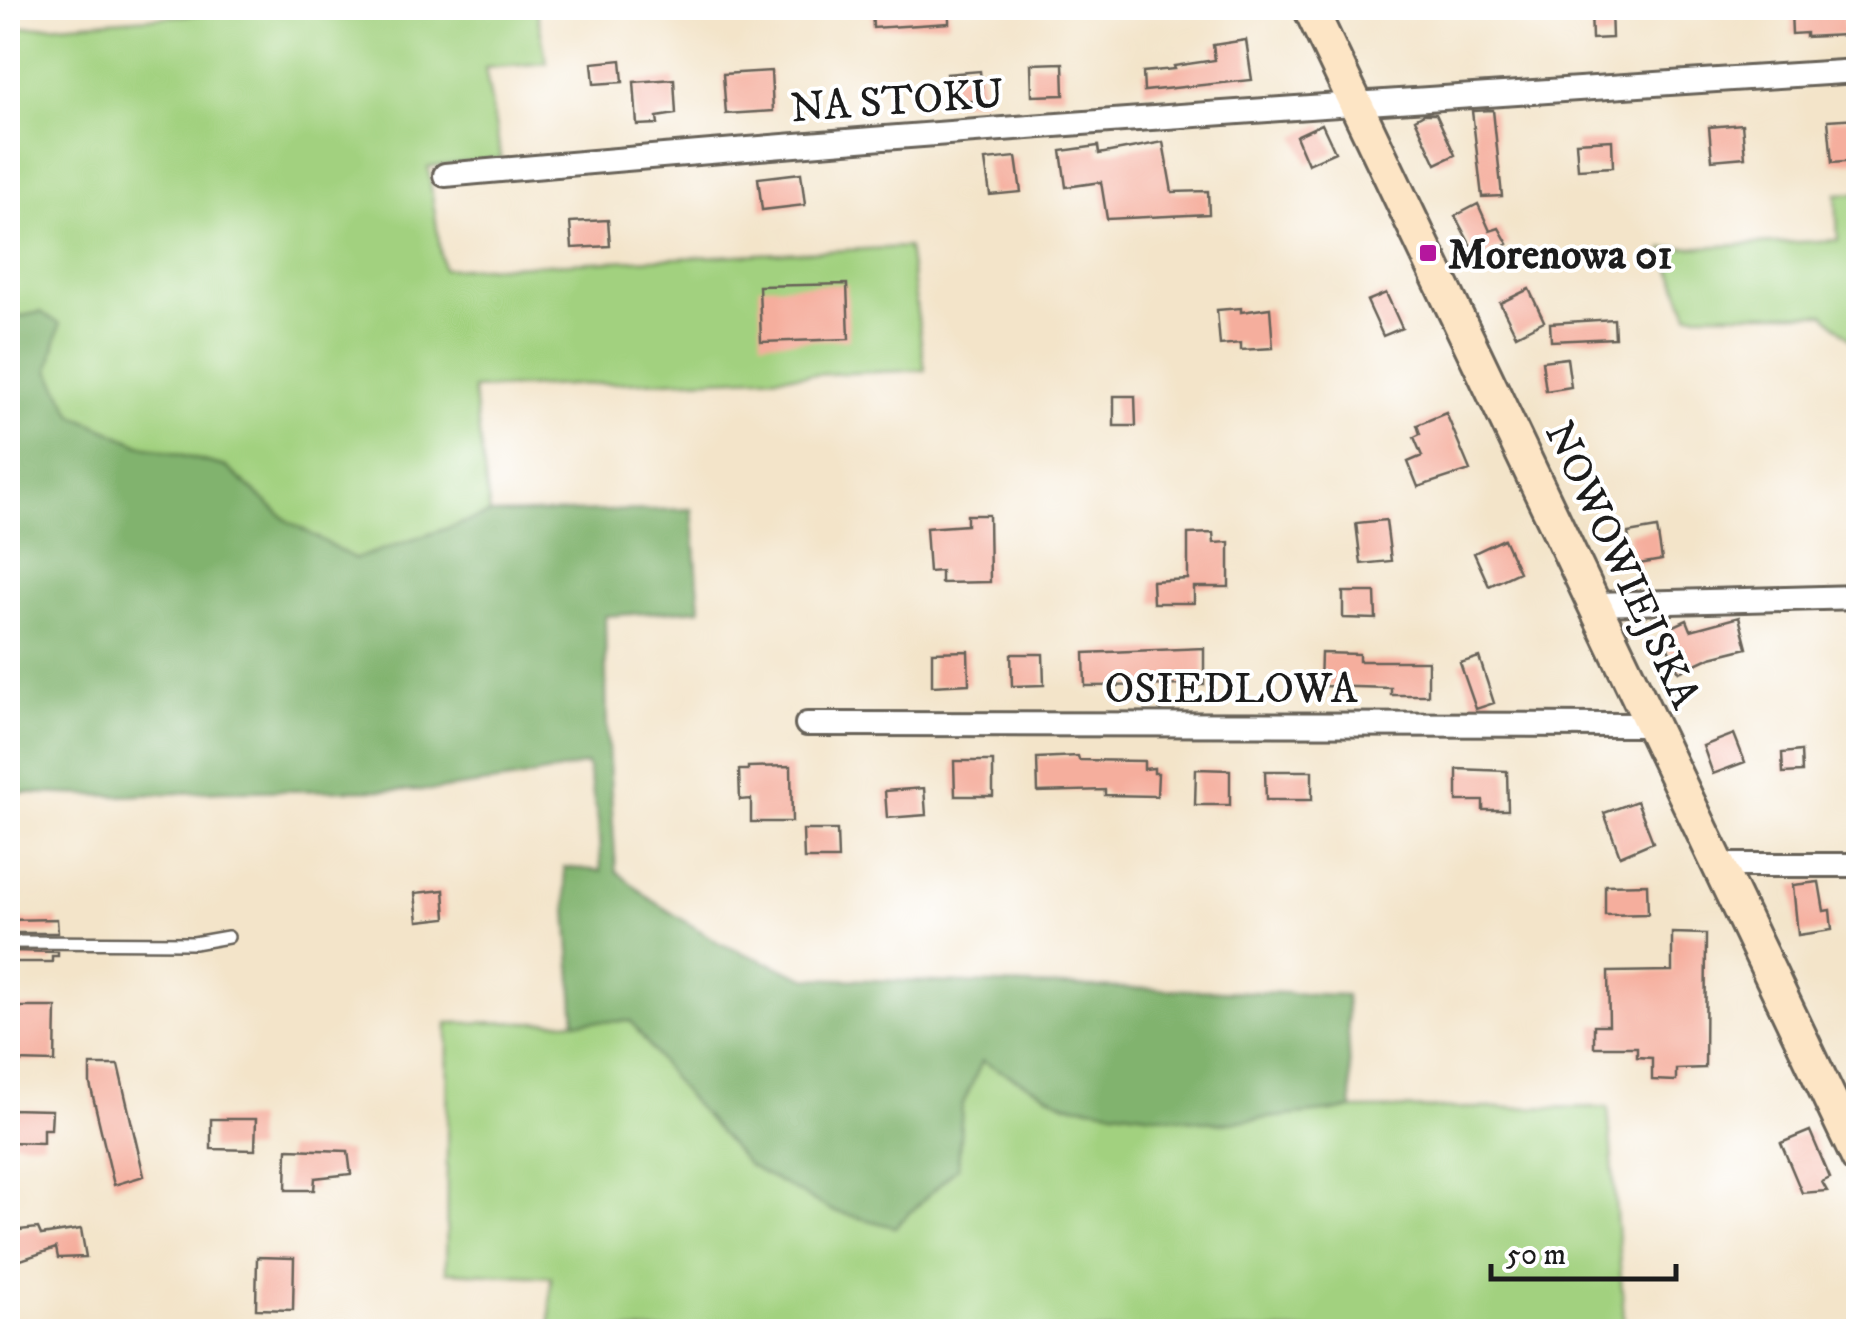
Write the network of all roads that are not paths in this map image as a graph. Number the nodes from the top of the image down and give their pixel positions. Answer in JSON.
{"nodes":[{"id":1,"x":1310,"y":8,"type":"edge"},
{"id":2,"x":1858,"y":70,"type":"edge"},
{"id":3,"x":1356,"y":103,"type":"junction"},
{"id":4,"x":444,"y":174,"type":"dead end"},
{"id":5,"x":1858,"y":597,"type":"edge"},
{"id":6,"x":1596,"y":604,"type":"junction"},
{"id":7,"x":807,"y":724,"type":"dead end"},
{"id":8,"x":1654,"y":726,"type":"junction"},
{"id":9,"x":1858,"y":864,"type":"edge"},
{"id":10,"x":1719,"y":865,"type":"junction"},
{"id":11,"x":228,"y":938,"type":"dead end"},
{"id":12,"x":8,"y":942,"type":"edge"},
{"id":13,"x":1846,"y":1108,"type":"edge"},
{"id":14,"x":1858,"y":1158,"type":"edge"}],
"edges":[{"from":1,"to":3,"type":"street","name":"NOWOWIEJSKA"},
{"from":2,"to":3,"type":"street","name":"NA STOKU"},
{"from":3,"to":4,"type":"street","name":"NA STOKU"},
{"from":3,"to":6,"type":"street","name":"NOWOWIEJSKA"},
{"from":5,"to":6,"type":"street"},
{"from":6,"to":8,"type":"street","name":"NOWOWIEJSKA"},
{"from":7,"to":8,"type":"street","name":"OSIEDLOWA"},
{"from":8,"to":10,"type":"street","name":"NOWOWIEJSKA"},
{"from":9,"to":10,"type":"street"},
{"from":10,"to":13,"type":"street","name":"NOWOWIEJSKA"},
{"from":11,"to":12,"type":"lane"},
{"from":13,"to":14,"type":"street","name":"NOWOWIEJSKA"}]}
